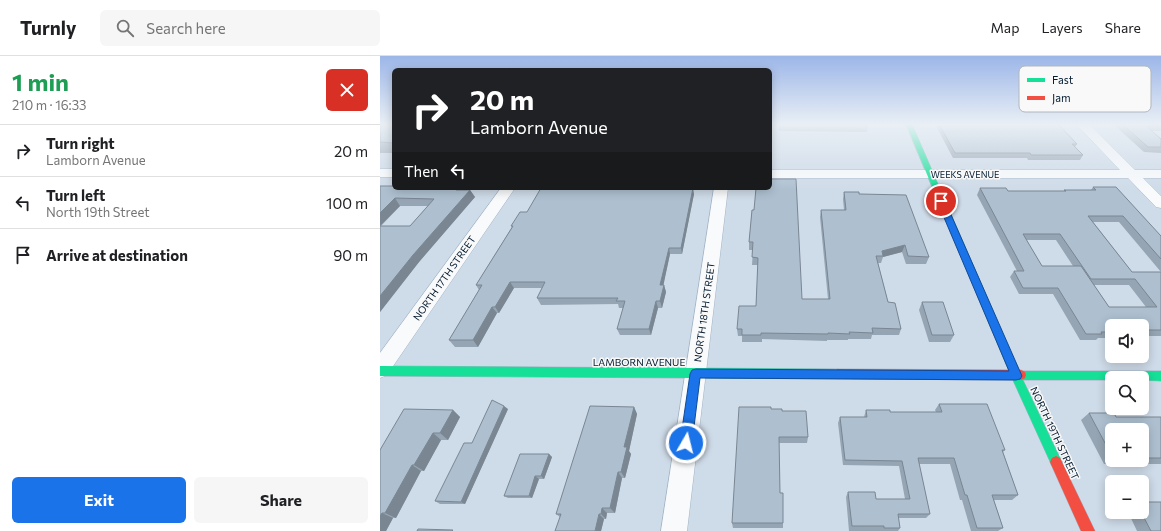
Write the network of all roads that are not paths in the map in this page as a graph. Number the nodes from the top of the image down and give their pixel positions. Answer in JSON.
{"nodes":[{"id":1,"x":918,"y":146,"type":"edge"},
{"id":2,"x":1104,"y":146,"type":"edge"},
{"id":3,"x":380,"y":173,"type":"edge"},
{"id":4,"x":392,"y":173,"type":"edge"},
{"id":5,"x":772,"y":174,"type":"edge"},
{"id":6,"x":1131,"y":174,"type":"junction"},
{"id":7,"x":1161,"y":174,"type":"edge"},
{"id":8,"x":930,"y":175,"type":"junction"},
{"id":9,"x":507,"y":190,"type":"edge"},
{"id":10,"x":721,"y":190,"type":"edge"},
{"id":11,"x":1161,"y":204,"type":"edge"},
{"id":12,"x":380,"y":370,"type":"edge"},
{"id":13,"x":696,"y":374,"type":"junction"},
{"id":14,"x":1016,"y":376,"type":"junction"},
{"id":15,"x":1161,"y":376,"type":"edge"},
{"id":16,"x":674,"y":531,"type":"edge"},
{"id":17,"x":1088,"y":531,"type":"edge"}],
"edges":[{"from":1,"to":8,"type":"street","name":"NORTH 19TH STREET"},
{"from":2,"to":6,"type":"street"},
{"from":3,"to":4,"type":"street"},
{"from":5,"to":8,"type":"street","name":"WEEKS AVENUE"},
{"from":6,"to":7,"type":"street","name":"WEEKS AVENUE"},
{"from":6,"to":8,"type":"street","name":"WEEKS AVENUE"},
{"from":6,"to":11,"type":"street"},
{"from":8,"to":14,"type":"street","name":"NORTH 19TH STREET"},
{"from":9,"to":12,"type":"street","name":"NORTH 17TH STREET"},
{"from":10,"to":13,"type":"street","name":"NORTH 18TH STREET"},
{"from":12,"to":13,"type":"street","name":"LAMBORN AVENUE"},
{"from":13,"to":14,"type":"street","name":"LAMBORN AVENUE"},
{"from":13,"to":16,"type":"street","name":"NORTH 18TH STREET"},
{"from":14,"to":15,"type":"street","name":"LAMBORN AVENUE"},
{"from":14,"to":17,"type":"street","name":"NORTH 19TH STREET"}]}
